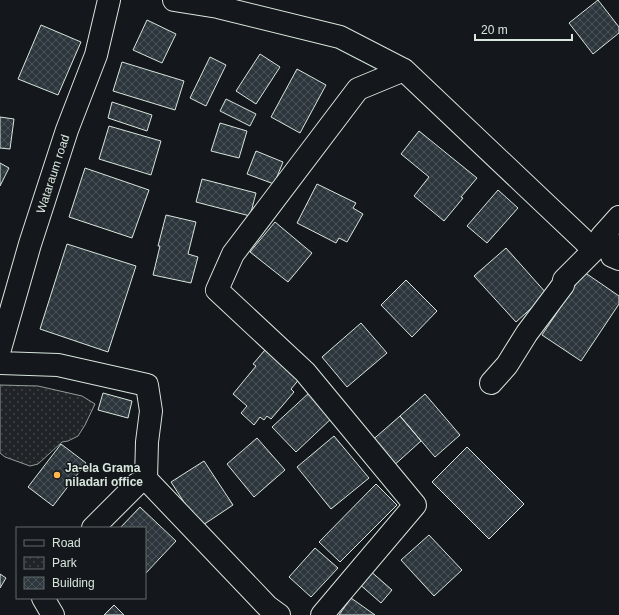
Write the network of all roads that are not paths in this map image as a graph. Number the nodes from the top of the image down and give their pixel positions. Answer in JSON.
{"nodes":[{"id":1,"x":109,"y":0,"type":"edge"},
{"id":2,"x":174,"y":0,"type":"edge"},
{"id":3,"x":404,"y":70,"type":"junction"},
{"id":4,"x":613,"y":225,"type":"edge"},
{"id":5,"x":594,"y":250,"type":"junction"},
{"id":6,"x":619,"y":259,"type":"edge"},
{"id":7,"x":0,"y":349,"type":"edge"},
{"id":8,"x":0,"y":363,"type":"edge"},
{"id":9,"x":491,"y":383,"type":"dead end"},
{"id":10,"x":146,"y":479,"type":"junction"},
{"id":11,"x":94,"y":527,"type":"edge"},
{"id":12,"x":44,"y":599,"type":"edge"},
{"id":13,"x":52,"y":615,"type":"edge"},
{"id":14,"x":279,"y":615,"type":"edge"},
{"id":15,"x":322,"y":615,"type":"edge"}],
"edges":[{"from":1,"to":7,"type":"street","name":"Wataraum road"},
{"from":2,"to":3,"type":"street"},
{"from":3,"to":5,"type":"street"},
{"from":3,"to":15,"type":"street"},
{"from":4,"to":5,"type":"street"},
{"from":4,"to":6,"type":"street"},
{"from":5,"to":9,"type":"street"},
{"from":8,"to":10,"type":"street"},
{"from":10,"to":11,"type":"street"},
{"from":10,"to":14,"type":"street"},
{"from":12,"to":13,"type":"street"}]}
